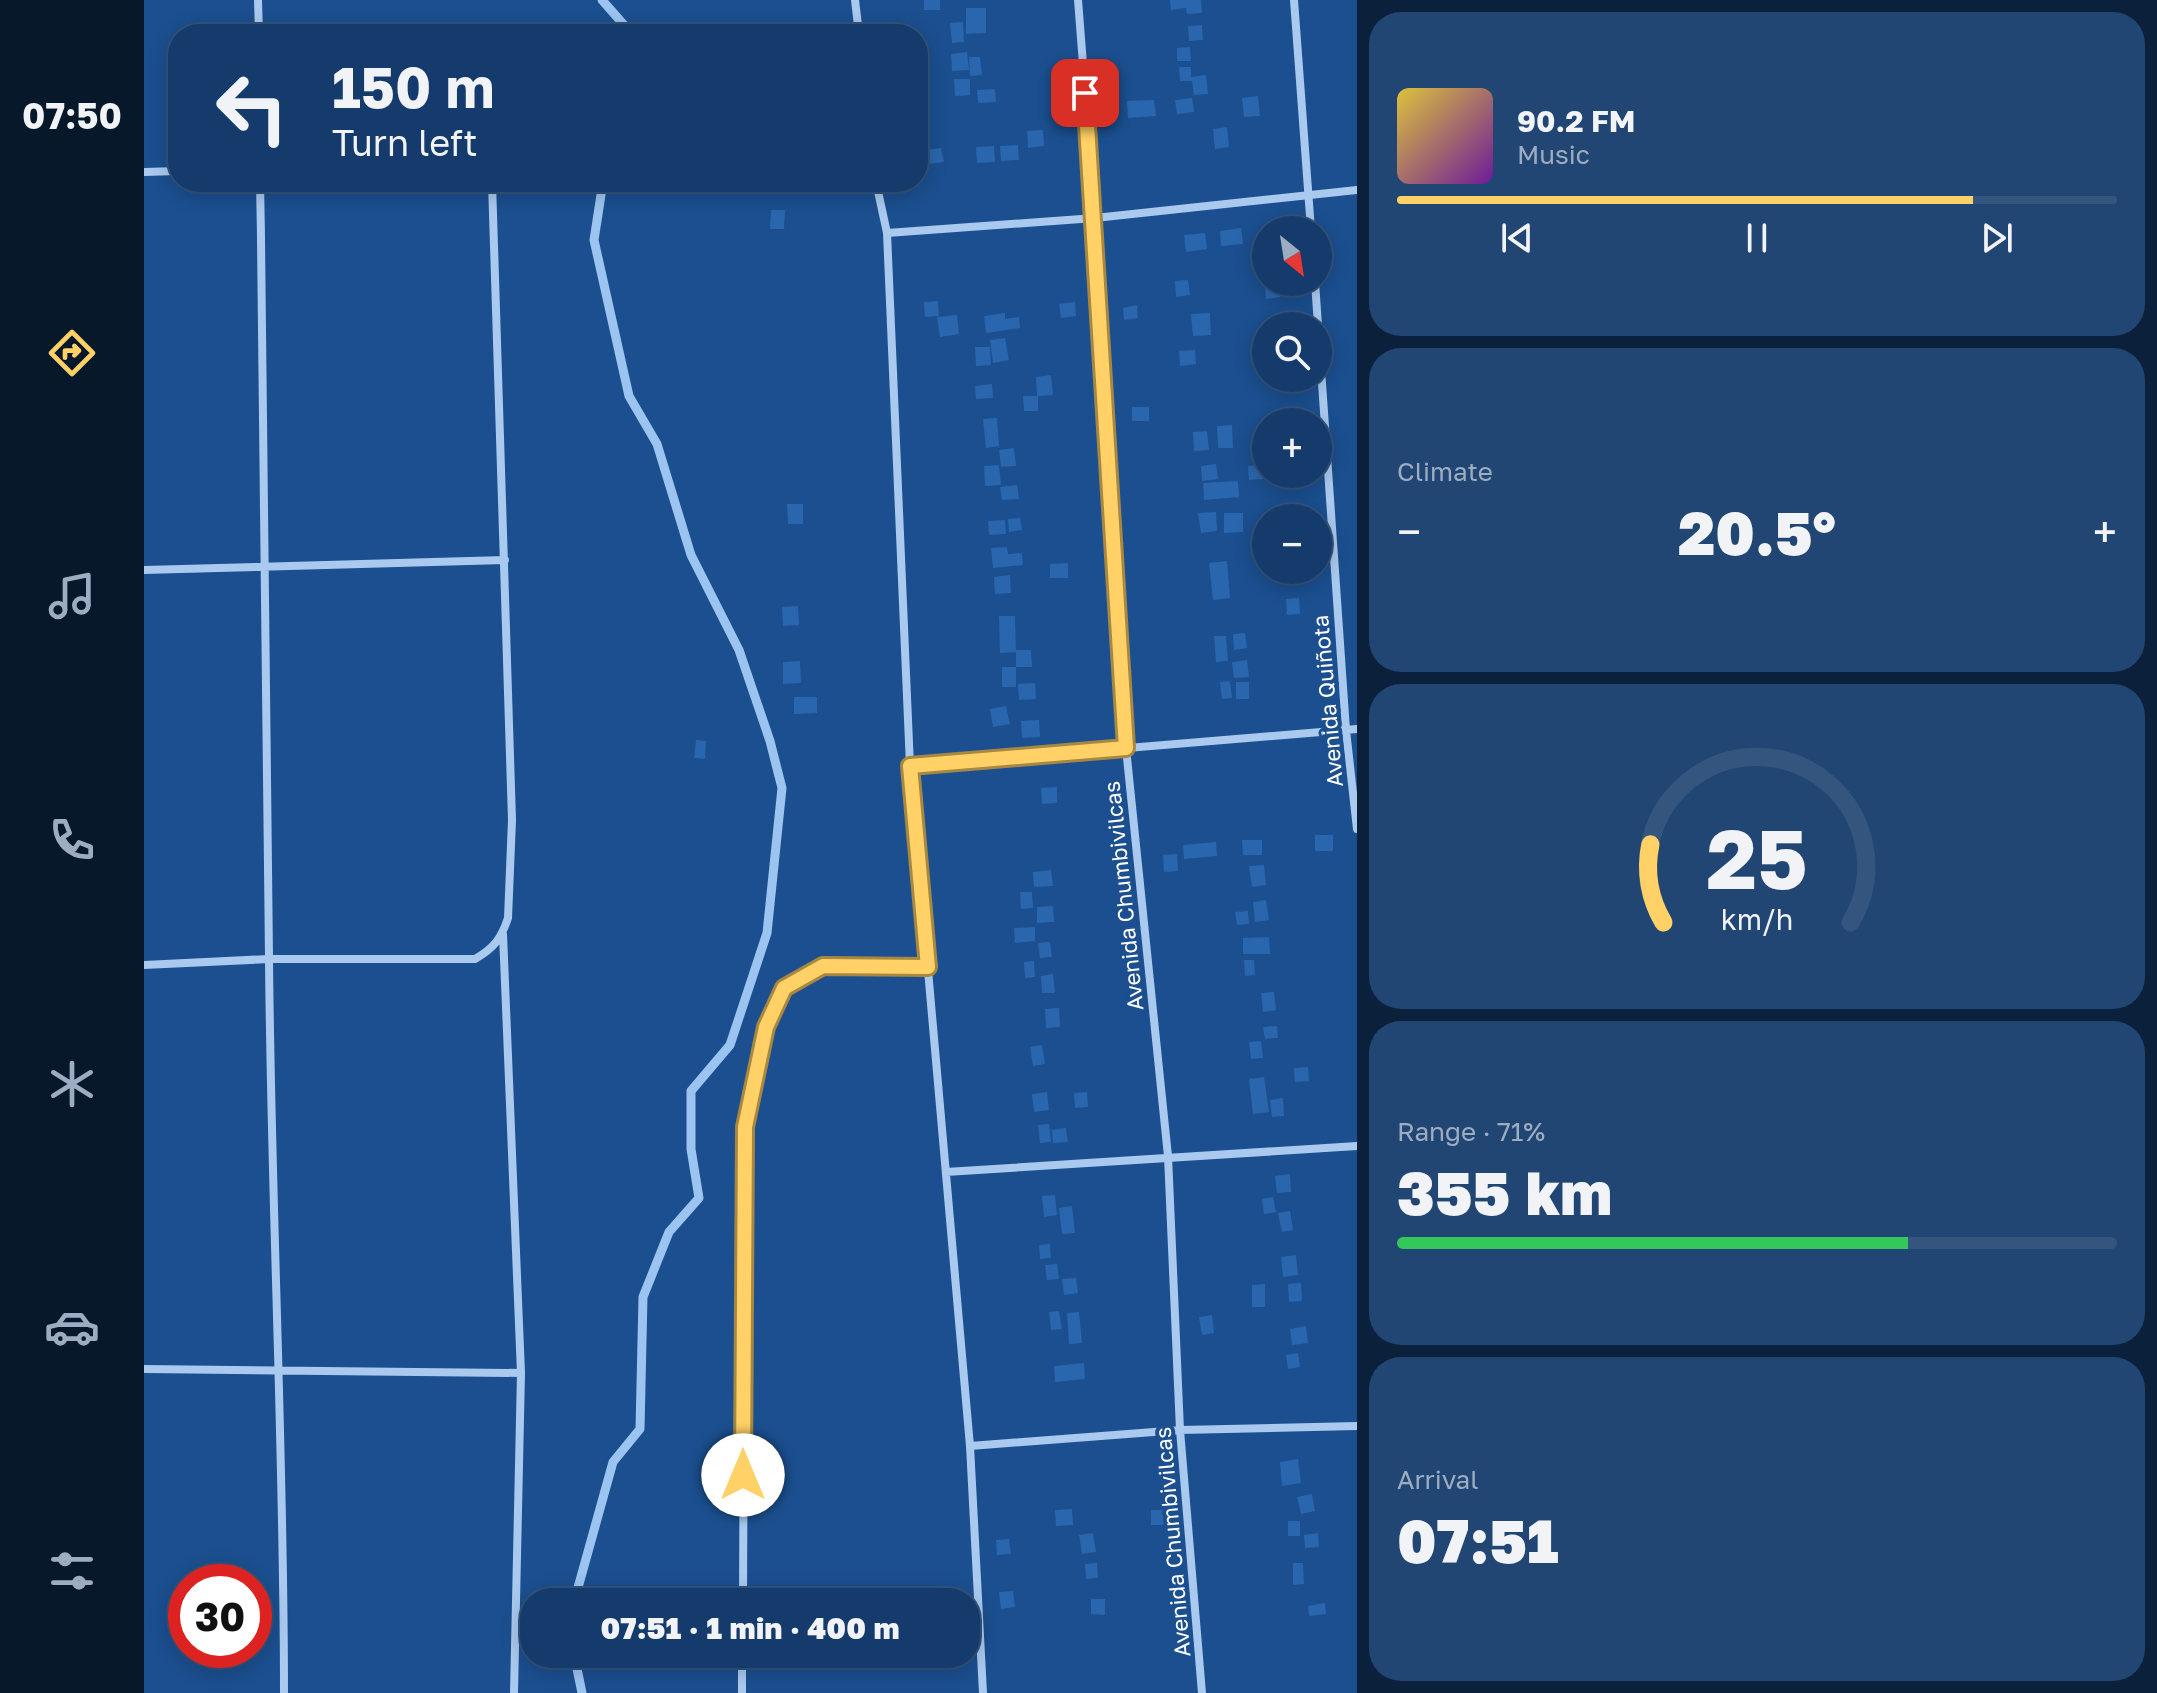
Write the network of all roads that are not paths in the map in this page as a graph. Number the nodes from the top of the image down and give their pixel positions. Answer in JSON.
{"nodes":[{"id":1,"x":258,"y":0,"type":"edge"},
{"id":2,"x":855,"y":0,"type":"edge"},
{"id":3,"x":1078,"y":0,"type":"edge"},
{"id":4,"x":1294,"y":0,"type":"edge"},
{"id":5,"x":259,"y":24,"type":"edge"},
{"id":6,"x":858,"y":24,"type":"edge"},
{"id":7,"x":168,"y":171,"type":"edge"},
{"id":8,"x":144,"y":172,"type":"edge"},
{"id":9,"x":1357,"y":190,"type":"edge"},
{"id":10,"x":260,"y":192,"type":"edge"},
{"id":11,"x":492,"y":192,"type":"edge"},
{"id":12,"x":878,"y":192,"type":"edge"},
{"id":13,"x":1309,"y":194,"type":"junction"},
{"id":14,"x":1310,"y":216,"type":"edge"},
{"id":15,"x":1095,"y":218,"type":"junction"},
{"id":16,"x":887,"y":233,"type":"junction"},
{"id":17,"x":1316,"y":296,"type":"edge"},
{"id":18,"x":505,"y":560,"type":"junction"},
{"id":19,"x":267,"y":569,"type":"junction"},
{"id":20,"x":144,"y":570,"type":"edge"},
{"id":21,"x":1357,"y":729,"type":"edge"},
{"id":22,"x":1346,"y":730,"type":"junction"},
{"id":23,"x":1126,"y":748,"type":"junction"},
{"id":24,"x":910,"y":766,"type":"junction"},
{"id":25,"x":1357,"y":829,"type":"edge"},
{"id":26,"x":503,"y":933,"type":"junction"},
{"id":27,"x":269,"y":959,"type":"junction"},
{"id":28,"x":144,"y":965,"type":"edge"},
{"id":29,"x":928,"y":967,"type":"junction"},
{"id":30,"x":1357,"y":1146,"type":"edge"},
{"id":31,"x":1168,"y":1156,"type":"junction"},
{"id":32,"x":946,"y":1172,"type":"junction"},
{"id":33,"x":144,"y":1369,"type":"edge"},
{"id":34,"x":280,"y":1370,"type":"junction"},
{"id":35,"x":521,"y":1373,"type":"junction"},
{"id":36,"x":1357,"y":1426,"type":"edge"},
{"id":37,"x":1180,"y":1430,"type":"junction"},
{"id":38,"x":970,"y":1446,"type":"junction"},
{"id":39,"x":743,"y":1588,"type":"edge"},
{"id":40,"x":742,"y":1668,"type":"edge"},
{"id":41,"x":284,"y":1693,"type":"edge"},
{"id":42,"x":514,"y":1693,"type":"edge"},
{"id":43,"x":742,"y":1693,"type":"edge"},
{"id":44,"x":983,"y":1693,"type":"edge"},
{"id":45,"x":1202,"y":1693,"type":"edge"}],
"edges":[{"from":1,"to":5,"type":"street"},
{"from":2,"to":6,"type":"street"},
{"from":3,"to":15,"type":"street","name":"Avenida Chumbivilcas"},
{"from":4,"to":13,"type":"street"},
{"from":7,"to":8,"type":"street"},
{"from":9,"to":13,"type":"street"},
{"from":10,"to":19,"type":"street"},
{"from":11,"to":18,"type":"street"},
{"from":12,"to":16,"type":"street"},
{"from":13,"to":14,"type":"street"},
{"from":13,"to":15,"type":"street"},
{"from":15,"to":16,"type":"street"},
{"from":15,"to":23,"type":"street","name":"Avenida Chumbivilcas"},
{"from":16,"to":24,"type":"street"},
{"from":17,"to":22,"type":"street","name":"Avenida Quiñota"},
{"from":18,"to":19,"type":"street"},
{"from":18,"to":26,"type":"street"},
{"from":19,"to":20,"type":"street"},
{"from":19,"to":27,"type":"street"},
{"from":21,"to":22,"type":"street"},
{"from":22,"to":23,"type":"street"},
{"from":22,"to":25,"type":"street","name":"Avenida Quiñota"},
{"from":23,"to":24,"type":"street"},
{"from":23,"to":31,"type":"street","name":"Avenida Chumbivilcas"},
{"from":24,"to":29,"type":"street"},
{"from":26,"to":27,"type":"street"},
{"from":26,"to":35,"type":"street"},
{"from":27,"to":28,"type":"street"},
{"from":27,"to":34,"type":"street"},
{"from":29,"to":32,"type":"street"},
{"from":29,"to":39,"type":"street"},
{"from":30,"to":31,"type":"street"},
{"from":31,"to":32,"type":"street"},
{"from":31,"to":37,"type":"street","name":"Avenida Chumbivilcas"},
{"from":32,"to":38,"type":"street"},
{"from":33,"to":34,"type":"street"},
{"from":34,"to":35,"type":"street"},
{"from":34,"to":41,"type":"street"},
{"from":35,"to":42,"type":"street"},
{"from":36,"to":37,"type":"street"},
{"from":37,"to":38,"type":"street"},
{"from":37,"to":45,"type":"street","name":"Avenida Chumbivilcas"},
{"from":38,"to":44,"type":"street"},
{"from":40,"to":43,"type":"street"}]}
